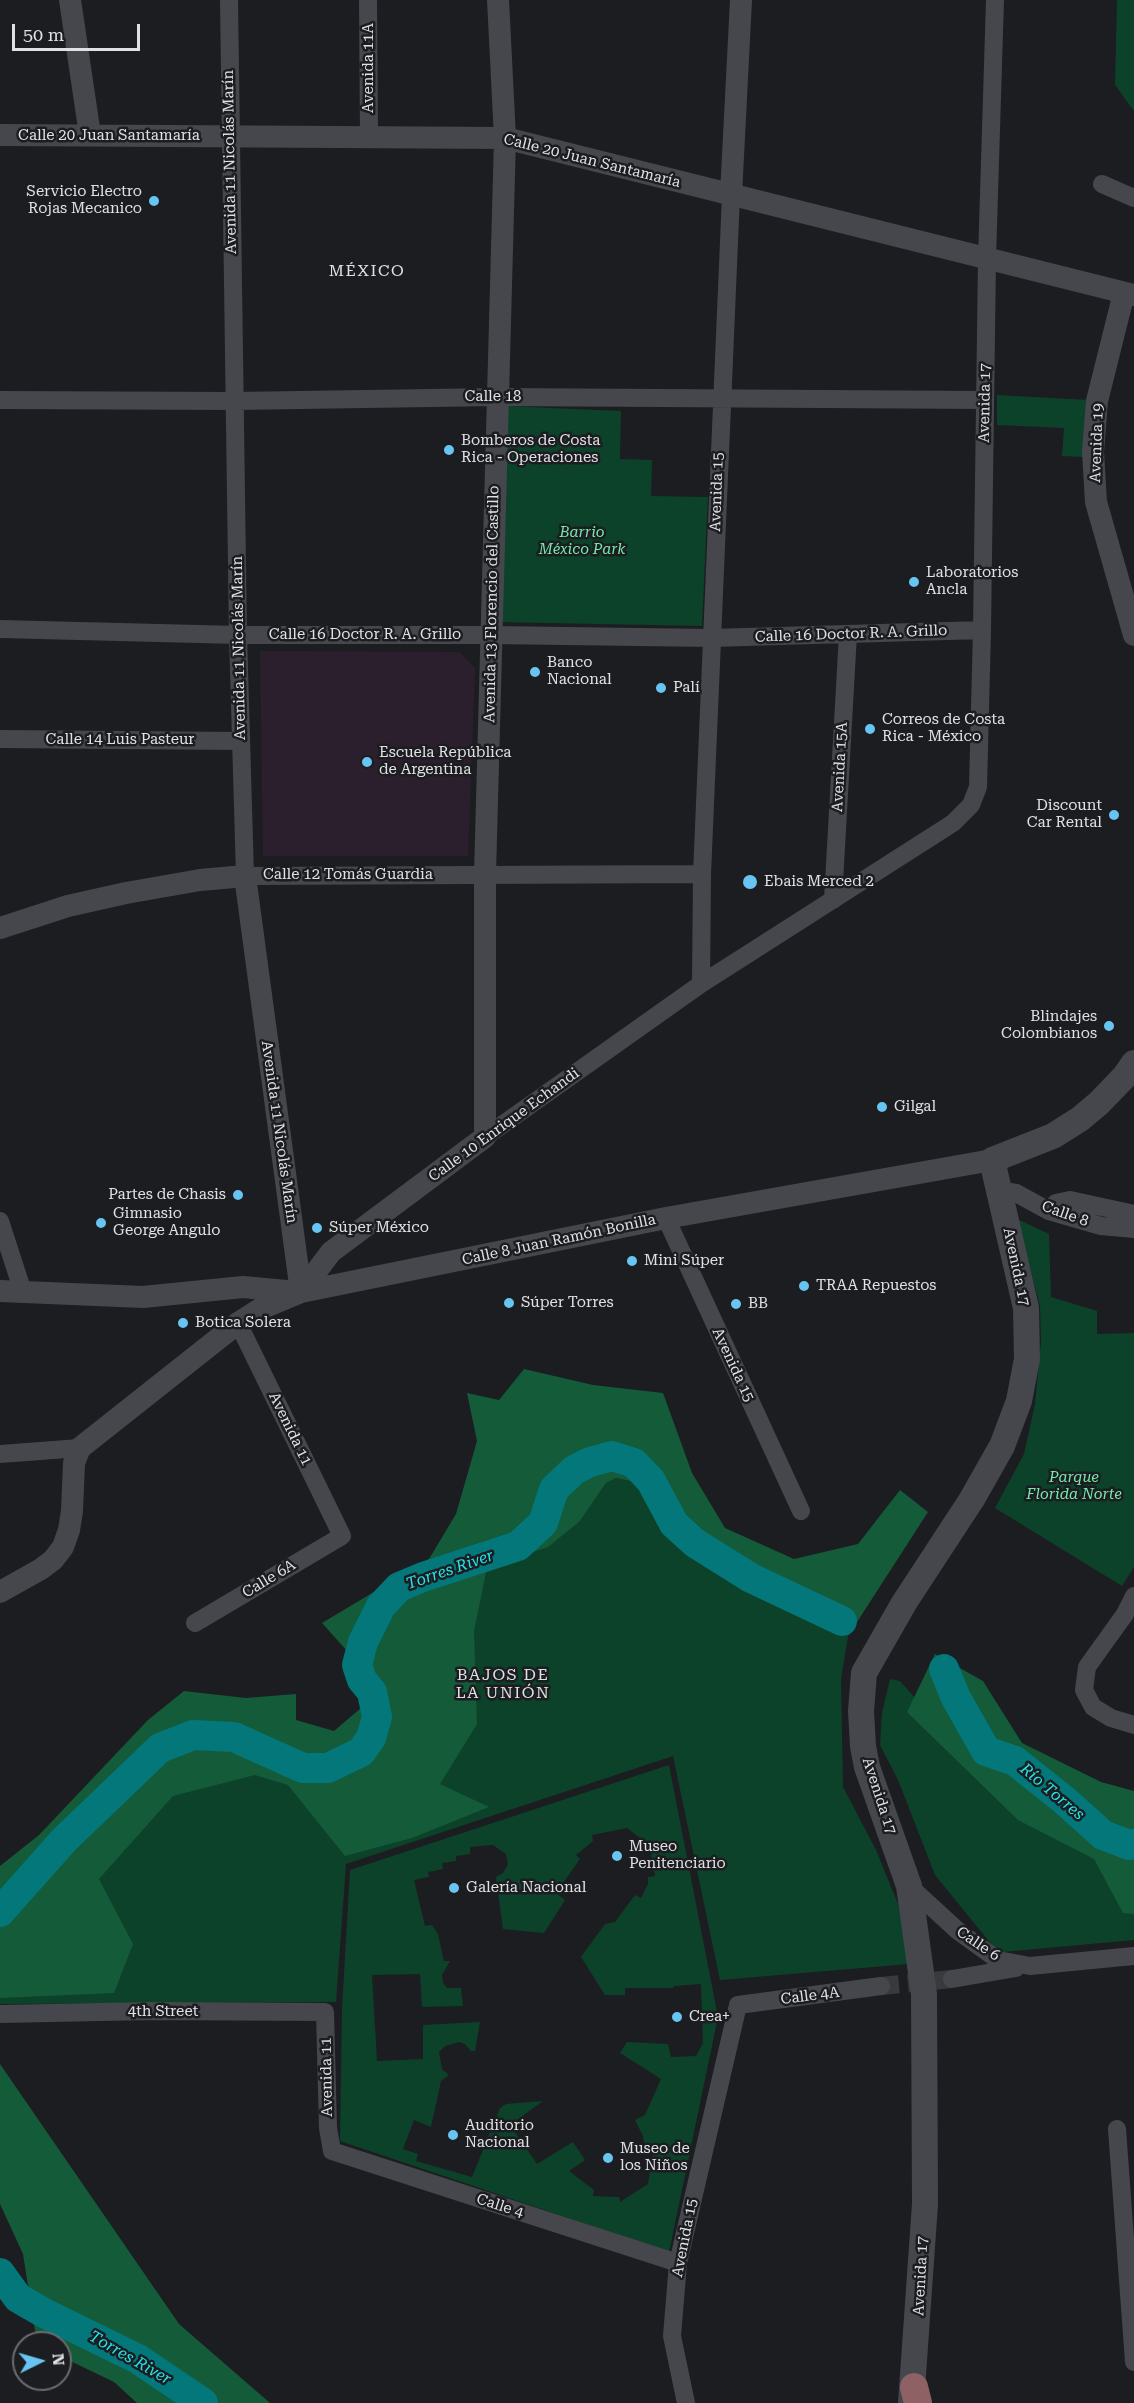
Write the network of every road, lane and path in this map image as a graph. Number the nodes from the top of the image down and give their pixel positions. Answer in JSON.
{"nodes":[{"id":1,"x":70,"y":0,"type":"edge"},
{"id":2,"x":229,"y":0,"type":"edge"},
{"id":3,"x":368,"y":0,"type":"edge"},
{"id":4,"x":498,"y":0,"type":"edge"},
{"id":5,"x":741,"y":0,"type":"edge"},
{"id":6,"x":995,"y":0,"type":"edge"},
{"id":7,"x":0,"y":135,"type":"edge"},
{"id":8,"x":90,"y":135,"type":"junction"},
{"id":9,"x":369,"y":136,"type":"junction"},
{"id":10,"x":230,"y":137,"type":"junction"},
{"id":11,"x":506,"y":138,"type":"junction"},
{"id":12,"x":1102,"y":184,"type":"dead end"},
{"id":13,"x":731,"y":195,"type":"junction"},
{"id":14,"x":1134,"y":198,"type":"edge"},
{"id":15,"x":987,"y":259,"type":"junction"},
{"id":16,"x":1129,"y":294,"type":"edge"},
{"id":17,"x":498,"y":397,"type":"junction"},
{"id":18,"x":721,"y":397,"type":"junction"},
{"id":19,"x":0,"y":400,"type":"edge"},
{"id":20,"x":985,"y":400,"type":"junction"},
{"id":21,"x":234,"y":401,"type":"junction"},
{"id":22,"x":1111,"y":558,"type":"junction"},
{"id":23,"x":1134,"y":573,"type":"edge"},
{"id":24,"x":0,"y":629,"type":"edge"},
{"id":25,"x":982,"y":630,"type":"junction"},
{"id":26,"x":848,"y":634,"type":"junction"},
{"id":27,"x":238,"y":635,"type":"junction"},
{"id":28,"x":491,"y":635,"type":"junction"},
{"id":29,"x":1134,"y":635,"type":"edge"},
{"id":30,"x":712,"y":639,"type":"junction"},
{"id":31,"x":0,"y":739,"type":"edge"},
{"id":32,"x":241,"y":741,"type":"junction"},
{"id":33,"x":971,"y":805,"type":"joint"},
{"id":34,"x":485,"y":874,"type":"junction"},
{"id":35,"x":702,"y":874,"type":"junction"},
{"id":36,"x":245,"y":876,"type":"junction"},
{"id":37,"x":833,"y":900,"type":"junction"},
{"id":38,"x":0,"y":928,"type":"edge"},
{"id":39,"x":700,"y":984,"type":"junction"},
{"id":40,"x":1134,"y":1063,"type":"edge"},
{"id":41,"x":485,"y":1137,"type":"junction"},
{"id":42,"x":992,"y":1160,"type":"junction"},
{"id":43,"x":998,"y":1190,"type":"junction"},
{"id":44,"x":1049,"y":1211,"type":"junction"},
{"id":45,"x":1134,"y":1215,"type":"edge"},
{"id":46,"x":666,"y":1218,"type":"junction"},
{"id":47,"x":0,"y":1221,"type":"edge"},
{"id":48,"x":1134,"y":1228,"type":"edge"},
{"id":49,"x":0,"y":1291,"type":"edge"},
{"id":50,"x":23,"y":1292,"type":"junction"},
{"id":51,"x":301,"y":1292,"type":"junction"},
{"id":52,"x":238,"y":1323,"type":"junction"},
{"id":53,"x":80,"y":1448,"type":"junction"},
{"id":54,"x":0,"y":1454,"type":"edge"},
{"id":55,"x":801,"y":1511,"type":"dead end"},
{"id":56,"x":342,"y":1536,"type":"joint"},
{"id":57,"x":0,"y":1592,"type":"edge"},
{"id":58,"x":1134,"y":1596,"type":"edge"},
{"id":59,"x":195,"y":1623,"type":"dead end"},
{"id":60,"x":1134,"y":1725,"type":"edge"},
{"id":61,"x":909,"y":1886,"type":"junction"},
{"id":62,"x":1133,"y":1956,"type":"edge"},
{"id":63,"x":1030,"y":1966,"type":"junction"},
{"id":64,"x":952,"y":1979,"type":"tunnel mouth"},
{"id":65,"x":881,"y":1986,"type":"tunnel mouth"},
{"id":66,"x":738,"y":2005,"type":"joint"},
{"id":67,"x":325,"y":2012,"type":"joint"},
{"id":68,"x":0,"y":2014,"type":"edge"},
{"id":69,"x":1117,"y":2129,"type":"dead end"},
{"id":70,"x":329,"y":2142,"type":"joint"},
{"id":71,"x":678,"y":2263,"type":"junction"},
{"id":72,"x":1134,"y":2362,"type":"edge"},
{"id":73,"x":914,"y":2398,"type":"edge"},
{"id":74,"x":686,"y":2403,"type":"edge"}],
"edges":[{"from":1,"to":8,"type":"street"},
{"from":2,"to":10,"type":"street","name":"Avenida 11 Nicolás Marín"},
{"from":3,"to":9,"type":"street","name":"Avenida 11A"},
{"from":4,"to":11,"type":"street","name":"Avenida 13 Florencio del Castillo"},
{"from":5,"to":13,"type":"street","name":"Avenida 15"},
{"from":6,"to":15,"type":"street","name":"Avenida 17"},
{"from":7,"to":8,"type":"street","name":"Calle 20 Juan Santamaría"},
{"from":8,"to":10,"type":"street","name":"Calle 20 Juan Santamaría"},
{"from":9,"to":10,"type":"street","name":"Calle 20 Juan Santamaría"},
{"from":9,"to":11,"type":"street","name":"Calle 20 Juan Santamaría"},
{"from":10,"to":21,"type":"street","name":"Avenida 11 Nicolás Marín"},
{"from":11,"to":13,"type":"street","name":"Calle 20 Juan Santamaría"},
{"from":11,"to":17,"type":"street","name":"Avenida 13 Florencio del Castillo"},
{"from":12,"to":14,"type":"street"},
{"from":13,"to":15,"type":"street","name":"Calle 20 Juan Santamaría"},
{"from":13,"to":18,"type":"street","name":"Avenida 15"},
{"from":15,"to":16,"type":"street","name":"Calle 20 Juan Santamaría"},
{"from":15,"to":20,"type":"street","name":"Avenida 17"},
{"from":16,"to":22,"type":"street","name":"Avenida 19"},
{"from":17,"to":18,"type":"street","name":"Calle 18"},
{"from":17,"to":21,"type":"street","name":"Calle 18"},
{"from":17,"to":28,"type":"street","name":"Avenida 13 Florencio del Castillo"},
{"from":18,"to":20,"type":"street","name":"Calle 18"},
{"from":18,"to":30,"type":"street","name":"Avenida 15"},
{"from":19,"to":21,"type":"street","name":"Calle 18"},
{"from":20,"to":25,"type":"street","name":"Avenida 17"},
{"from":21,"to":27,"type":"street","name":"Avenida 11 Nicolás Marín"},
{"from":22,"to":23,"type":"street"},
{"from":22,"to":29,"type":"street","name":"Avenida 19"},
{"from":24,"to":27,"type":"street","name":"Calle 16 Doctor R. A. Grillo"},
{"from":25,"to":26,"type":"street","name":"Calle 16 Doctor R. A. Grillo"},
{"from":25,"to":33,"type":"street","name":"Avenida 17"},
{"from":26,"to":30,"type":"street","name":"Calle 16 Doctor R. A. Grillo"},
{"from":26,"to":37,"type":"street","name":"Avenida 15A"},
{"from":27,"to":28,"type":"street","name":"Calle 16 Doctor R. A. Grillo"},
{"from":27,"to":32,"type":"street","name":"Avenida 11 Nicolás Marín"},
{"from":28,"to":30,"type":"street","name":"Calle 16 Doctor R. A. Grillo"},
{"from":28,"to":34,"type":"street","name":"Avenida 13 Florencio del Castillo"},
{"from":30,"to":35,"type":"street","name":"Avenida 15"},
{"from":31,"to":32,"type":"street","name":"Calle 14 Luis Pasteur"},
{"from":32,"to":36,"type":"street","name":"Avenida 11 Nicolás Marín"},
{"from":33,"to":37,"type":"street","name":"Calle 10 Enrique Echandi"},
{"from":34,"to":35,"type":"street","name":"Calle 12 Tomás Guardia"},
{"from":34,"to":36,"type":"street","name":"Calle 12 Tomás Guardia"},
{"from":34,"to":41,"type":"street","name":"Avenida 13 Florencio del Castillo"},
{"from":35,"to":39,"type":"street","name":"Avenida 15"},
{"from":36,"to":38,"type":"street","name":"Calle 12 Tomás Guardia"},
{"from":36,"to":51,"type":"street","name":"Avenida 11 Nicolás Marín"},
{"from":37,"to":39,"type":"street","name":"Calle 10 Enrique Echandi"},
{"from":39,"to":41,"type":"street","name":"Calle 10 Enrique Echandi"},
{"from":40,"to":42,"type":"main road","name":"Calle 8 Juan Ramón Bonilla"},
{"from":41,"to":51,"type":"street","name":"Calle 10 Enrique Echandi"},
{"from":42,"to":43,"type":"main road","name":"Avenida 17"},
{"from":42,"to":46,"type":"street","name":"Calle 8 Juan Ramón Bonilla"},
{"from":43,"to":44,"type":"street","name":"Calle 8"},
{"from":43,"to":61,"type":"main road","name":"Avenida 17"},
{"from":44,"to":45,"type":"street"},
{"from":44,"to":48,"type":"street","name":"Calle 8"},
{"from":46,"to":51,"type":"street","name":"Calle 8 Juan Ramón Bonilla"},
{"from":46,"to":55,"type":"street","name":"Avenida 15"},
{"from":47,"to":50,"type":"street"},
{"from":49,"to":50,"type":"street"},
{"from":50,"to":51,"type":"street"},
{"from":51,"to":52,"type":"street","name":"Calle 8 Juan Ramón Bonilla"},
{"from":52,"to":53,"type":"street","name":"Calle 8 Juan Ramón Bonilla"},
{"from":52,"to":56,"type":"street","name":"Avenida 11"},
{"from":53,"to":54,"type":"street"},
{"from":53,"to":57,"type":"street"},
{"from":56,"to":59,"type":"street","name":"Calle 6A"},
{"from":58,"to":60,"type":"street"},
{"from":61,"to":63,"type":"street","name":"Calle 6"},
{"from":61,"to":73,"type":"main road","name":"Avenida 17"},
{"from":62,"to":63,"type":"street","name":"Calle 6"},
{"from":63,"to":64,"type":"street"},
{"from":65,"to":66,"type":"street","name":"Calle 4A"},
{"from":66,"to":71,"type":"street","name":"Avenida 15"},
{"from":67,"to":68,"type":"street","name":"4th Street"},
{"from":67,"to":70,"type":"street","name":"Avenida 11"},
{"from":69,"to":72,"type":"street"},
{"from":70,"to":71,"type":"street","name":"Calle 4"},
{"from":71,"to":74,"type":"street","name":"Avenida 15"}]}
